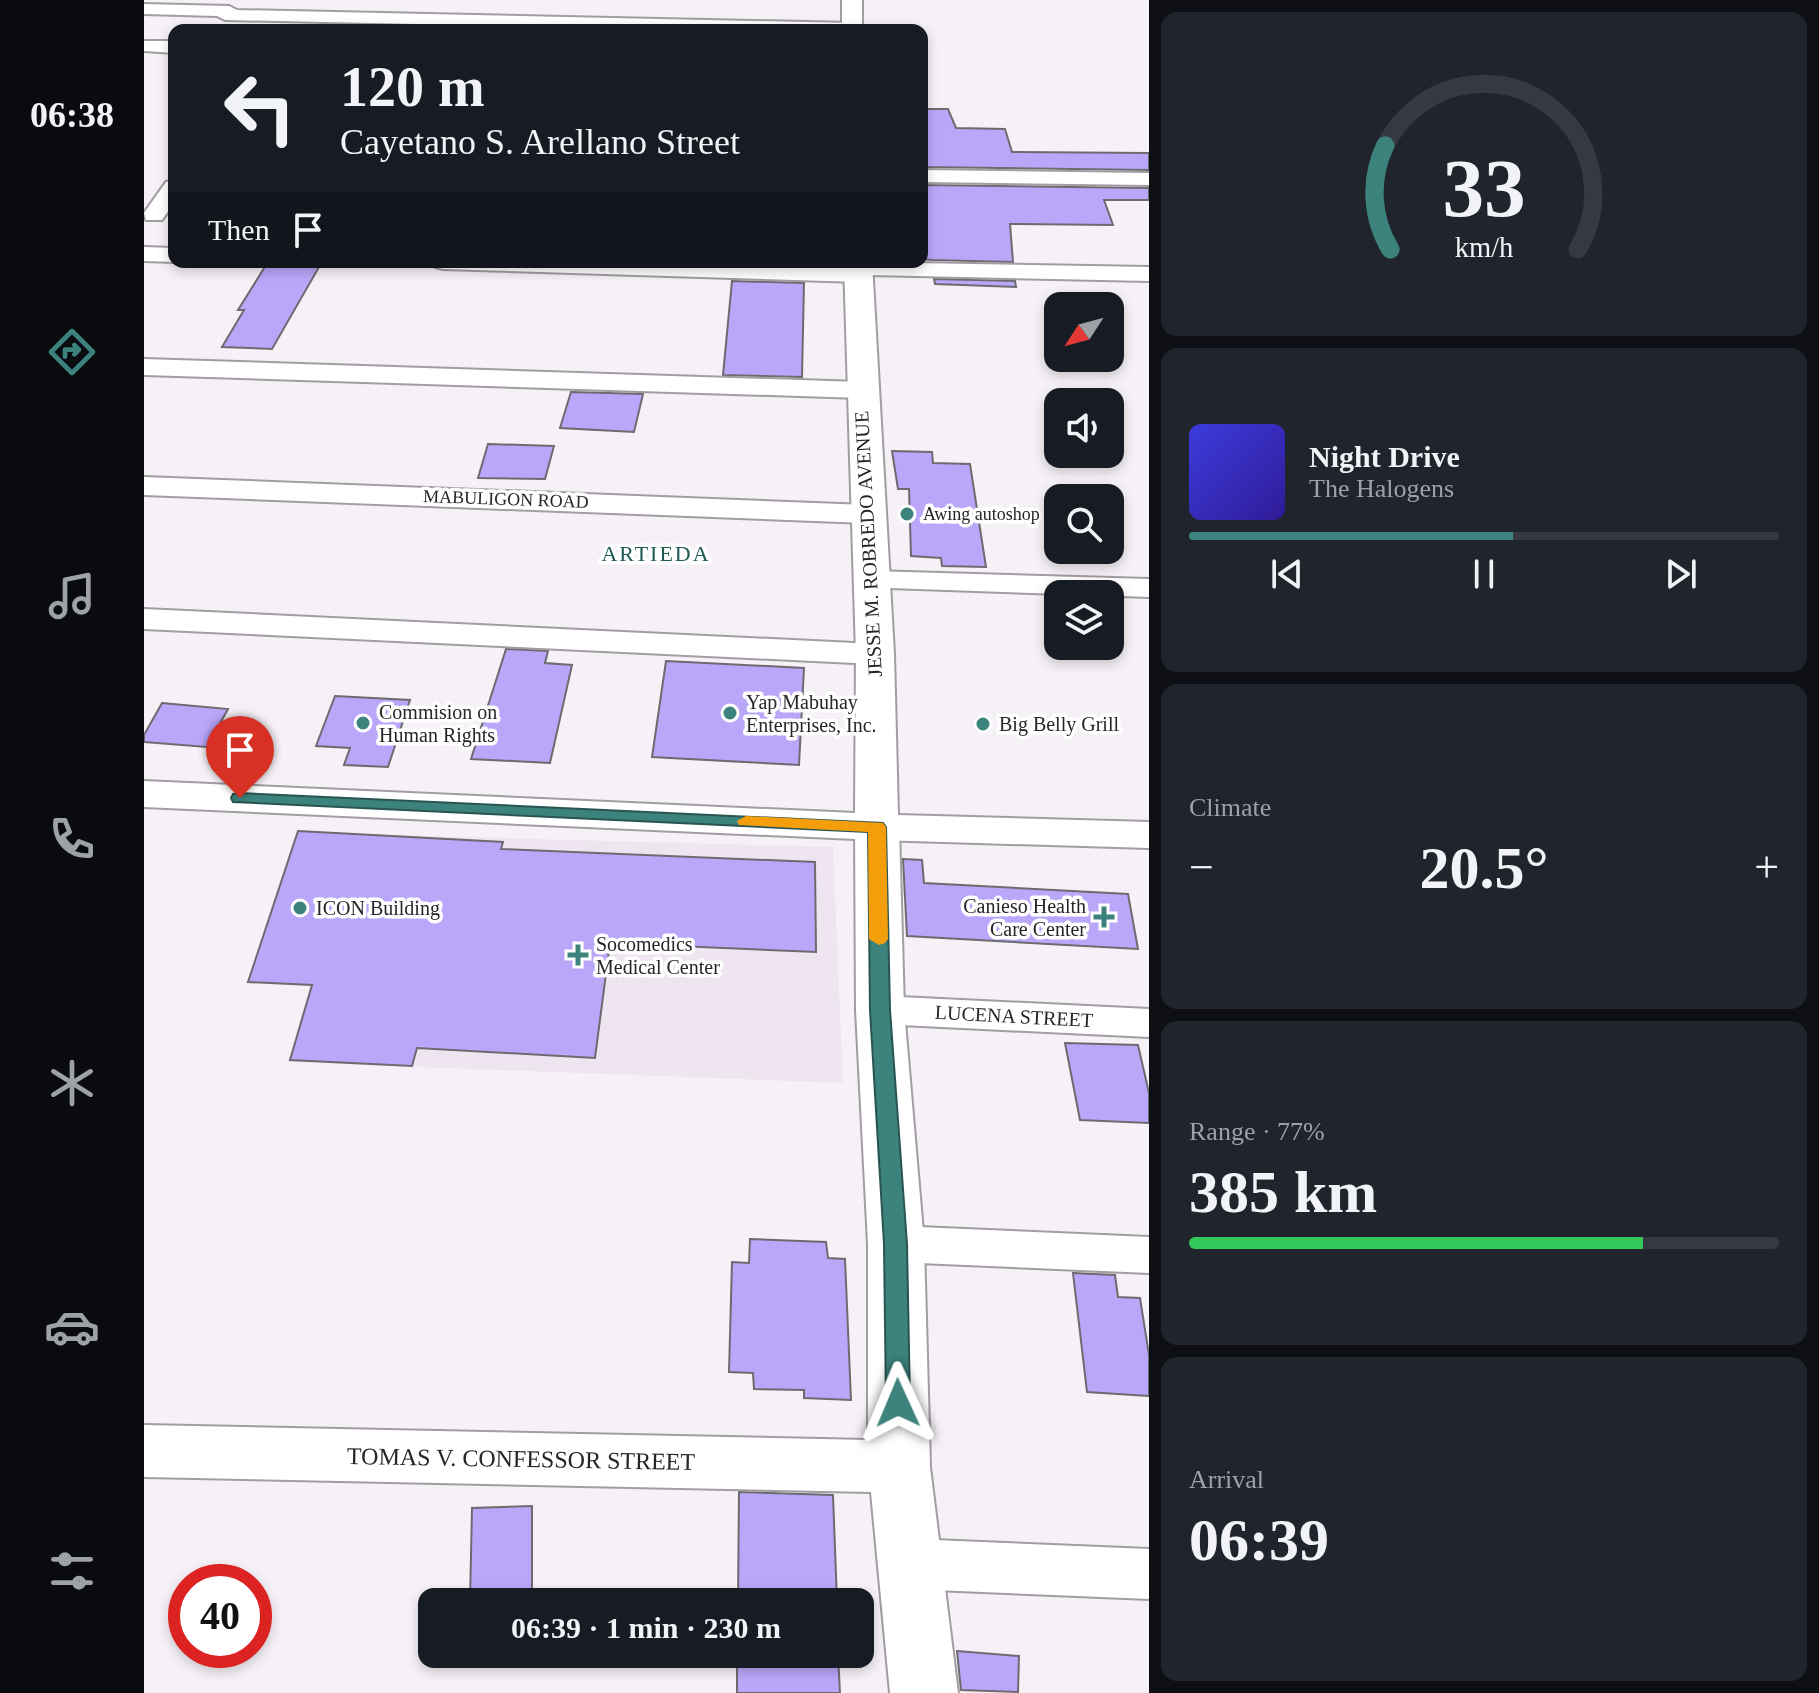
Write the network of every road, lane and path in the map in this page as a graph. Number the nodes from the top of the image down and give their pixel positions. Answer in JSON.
{"nodes":[{"id":1,"x":852,"y":0,"type":"edge"},
{"id":2,"x":144,"y":9,"type":"edge"},
{"id":3,"x":231,"y":9,"type":"edge"},
{"id":4,"x":217,"y":24,"type":"edge"},
{"id":5,"x":697,"y":24,"type":"edge"},
{"id":6,"x":852,"y":24,"type":"edge"},
{"id":7,"x":144,"y":46,"type":"edge"},
{"id":8,"x":168,"y":47,"type":"edge"},
{"id":9,"x":928,"y":176,"type":"edge"},
{"id":10,"x":1149,"y":179,"type":"edge"},
{"id":11,"x":168,"y":197,"type":"edge"},
{"id":12,"x":157,"y":215,"type":"edge"},
{"id":13,"x":144,"y":254,"type":"edge"},
{"id":14,"x":168,"y":255,"type":"edge"},
{"id":15,"x":858,"y":268,"type":"edge"},
{"id":16,"x":1149,"y":274,"type":"edge"},
{"id":17,"x":144,"y":367,"type":"edge"},
{"id":18,"x":861,"y":390,"type":"junction"},
{"id":19,"x":144,"y":486,"type":"edge"},
{"id":20,"x":867,"y":514,"type":"junction"},
{"id":21,"x":872,"y":580,"type":"junction"},
{"id":22,"x":1149,"y":588,"type":"edge"},
{"id":23,"x":144,"y":619,"type":"edge"},
{"id":24,"x":875,"y":654,"type":"junction"},
{"id":25,"x":144,"y":794,"type":"edge"},
{"id":26,"x":877,"y":827,"type":"junction"},
{"id":27,"x":1149,"y":835,"type":"edge"},
{"id":28,"x":880,"y":1010,"type":"junction"},
{"id":29,"x":1149,"y":1023,"type":"edge"},
{"id":30,"x":896,"y":1244,"type":"junction"},
{"id":31,"x":1149,"y":1255,"type":"edge"},
{"id":32,"x":144,"y":1451,"type":"edge"},
{"id":33,"x":899,"y":1467,"type":"junction"},
{"id":34,"x":910,"y":1564,"type":"junction"},
{"id":35,"x":1149,"y":1574,"type":"edge"},
{"id":36,"x":924,"y":1693,"type":"edge"}],
"edges":[{"from":1,"to":6,"type":"main road"},
{"from":2,"to":3,"type":"street"},
{"from":3,"to":4,"type":"street"},
{"from":3,"to":5,"type":"street"},
{"from":7,"to":8,"type":"street"},
{"from":9,"to":10,"type":"street"},
{"from":11,"to":12,"type":"street"},
{"from":13,"to":14,"type":"street"},
{"from":15,"to":16,"type":"street"},
{"from":15,"to":18,"type":"main road","name":"JESSE M. ROBREDO AVENUE"},
{"from":17,"to":18,"type":"street"},
{"from":18,"to":20,"type":"main road","name":"JESSE M. ROBREDO AVENUE"},
{"from":19,"to":20,"type":"street","name":"MABULIGON ROAD"},
{"from":20,"to":21,"type":"main road","name":"JESSE M. ROBREDO AVENUE"},
{"from":21,"to":22,"type":"street"},
{"from":21,"to":24,"type":"main road","name":"JESSE M. ROBREDO AVENUE"},
{"from":23,"to":24,"type":"street"},
{"from":24,"to":26,"type":"main road","name":"JESSE M. ROBREDO AVENUE"},
{"from":25,"to":26,"type":"main road"},
{"from":26,"to":27,"type":"main road"},
{"from":26,"to":28,"type":"main road","name":"JESSE M. ROBREDO AVENUE"},
{"from":28,"to":29,"type":"street","name":"LUCENA STREET"},
{"from":28,"to":30,"type":"main road","name":"JESSE M. ROBREDO AVENUE"},
{"from":30,"to":31,"type":"street"},
{"from":30,"to":33,"type":"main road","name":"JESSE M. ROBREDO AVENUE"},
{"from":32,"to":33,"type":"main road","name":"TOMAS V. CONFESSOR STREET"},
{"from":33,"to":34,"type":"main road","name":"JESSE M. ROBREDO AVENUE"},
{"from":34,"to":35,"type":"street"},
{"from":34,"to":36,"type":"main road","name":"JESSE M. ROBREDO AVENUE"}]}
